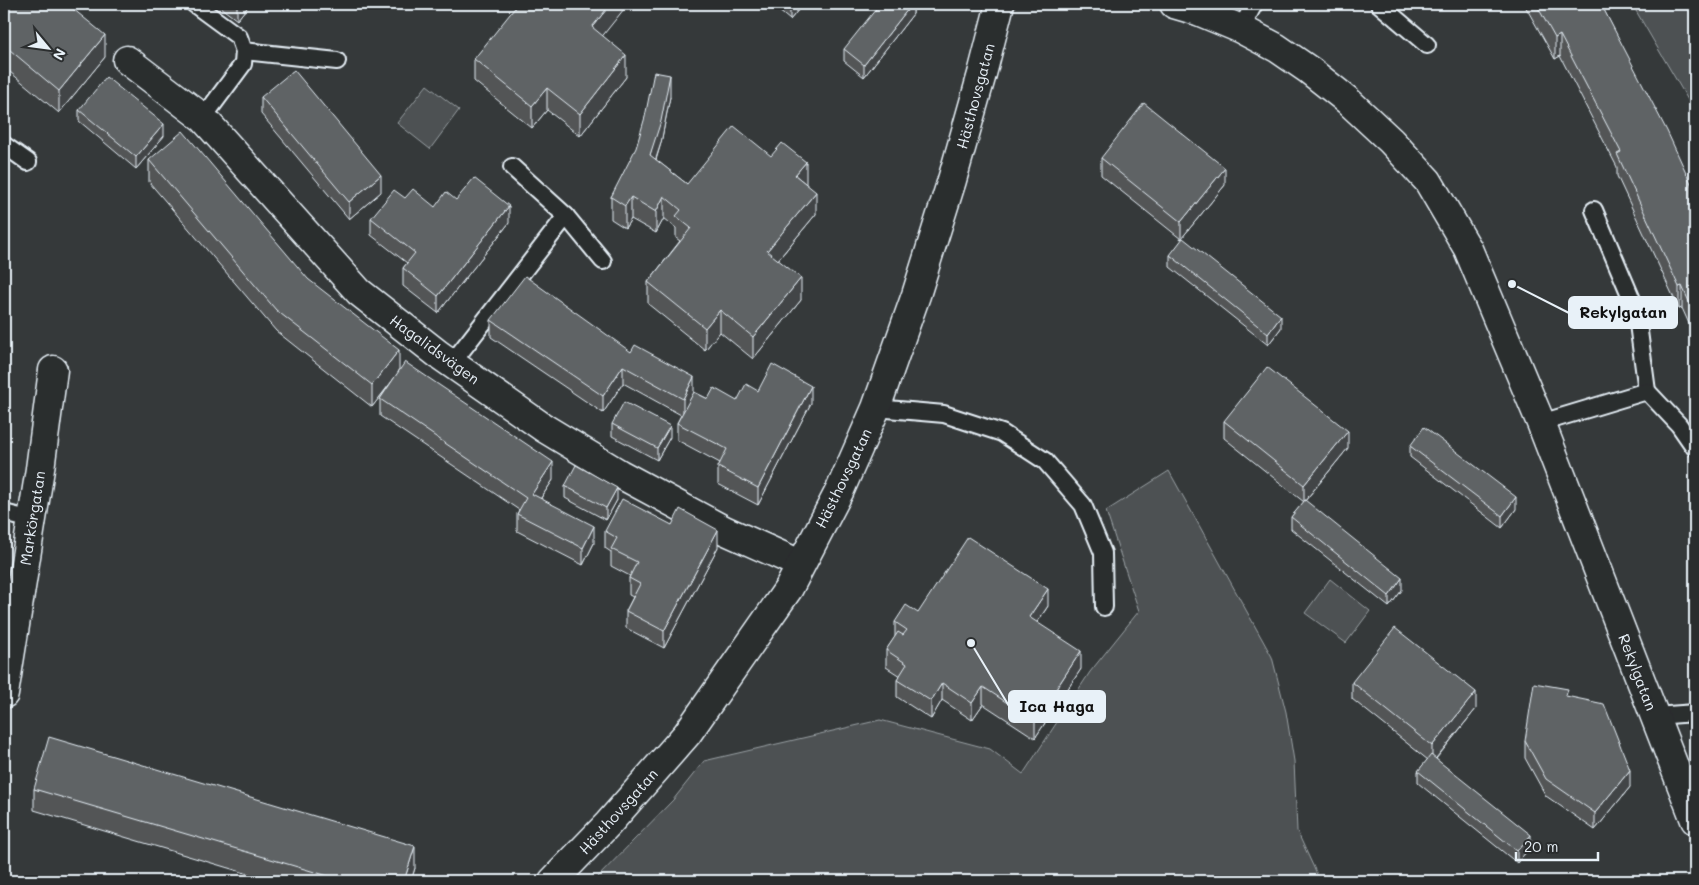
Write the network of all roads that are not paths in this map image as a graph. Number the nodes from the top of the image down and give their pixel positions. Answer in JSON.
{"nodes":[{"id":1,"x":194,"y":4,"type":"edge"},
{"id":2,"x":1000,"y":4,"type":"edge"},
{"id":3,"x":1174,"y":4,"type":"edge"},
{"id":4,"x":1254,"y":4,"type":"edge"},
{"id":5,"x":1379,"y":4,"type":"edge"},
{"id":6,"x":1240,"y":29,"type":"junction"},
{"id":7,"x":1427,"y":45,"type":"dead end"},
{"id":8,"x":244,"y":51,"type":"junction"},
{"id":9,"x":127,"y":60,"type":"dead end"},
{"id":10,"x":337,"y":61,"type":"dead end"},
{"id":11,"x":203,"y":118,"type":"junction"},
{"id":12,"x":4,"y":145,"type":"edge"},
{"id":13,"x":28,"y":162,"type":"dead end"},
{"id":14,"x":512,"y":167,"type":"dead end"},
{"id":15,"x":1594,"y":210,"type":"dead end"},
{"id":16,"x":566,"y":216,"type":"junction"},
{"id":17,"x":603,"y":261,"type":"dead end"},
{"id":18,"x":452,"y":364,"type":"junction"},
{"id":19,"x":53,"y":370,"type":"dead end"},
{"id":20,"x":1647,"y":391,"type":"junction"},
{"id":21,"x":876,"y":408,"type":"junction"},
{"id":22,"x":1541,"y":423,"type":"junction"},
{"id":23,"x":1695,"y":448,"type":"edge"},
{"id":24,"x":4,"y":513,"type":"edge"},
{"id":25,"x":32,"y":520,"type":"junction"},
{"id":26,"x":800,"y":564,"type":"junction"},
{"id":27,"x":1104,"y":607,"type":"dead end"},
{"id":28,"x":4,"y":694,"type":"edge"},
{"id":29,"x":1695,"y":713,"type":"edge"},
{"id":30,"x":1655,"y":716,"type":"junction"},
{"id":31,"x":1695,"y":820,"type":"edge"},
{"id":32,"x":553,"y":881,"type":"edge"}],
"edges":[{"from":1,"to":8,"type":"lane"},
{"from":2,"to":21,"type":"street","name":"Hästhovsgatan"},
{"from":3,"to":6,"type":"street","name":"Rekylgatan"},
{"from":4,"to":6,"type":"lane"},
{"from":5,"to":7,"type":"lane"},
{"from":6,"to":22,"type":"street","name":"Rekylgatan"},
{"from":8,"to":10,"type":"lane"},
{"from":8,"to":11,"type":"lane"},
{"from":9,"to":11,"type":"street","name":"Hagalidsvägen"},
{"from":11,"to":18,"type":"street","name":"Hagalidsvägen"},
{"from":12,"to":13,"type":"lane"},
{"from":14,"to":16,"type":"lane"},
{"from":15,"to":20,"type":"lane"},
{"from":16,"to":17,"type":"lane"},
{"from":16,"to":18,"type":"lane"},
{"from":18,"to":26,"type":"street","name":"Hagalidsvägen"},
{"from":19,"to":25,"type":"street","name":"Markörgatan"},
{"from":20,"to":22,"type":"lane"},
{"from":20,"to":23,"type":"lane"},
{"from":21,"to":26,"type":"street","name":"Hästhovsgatan"},
{"from":21,"to":27,"type":"lane"},
{"from":22,"to":30,"type":"street","name":"Rekylgatan"},
{"from":24,"to":25,"type":"lane"},
{"from":25,"to":28,"type":"street","name":"Markörgatan"},
{"from":26,"to":32,"type":"street","name":"Hästhovsgatan"},
{"from":29,"to":30,"type":"lane"},
{"from":30,"to":31,"type":"street","name":"Rekylgatan"}]}
